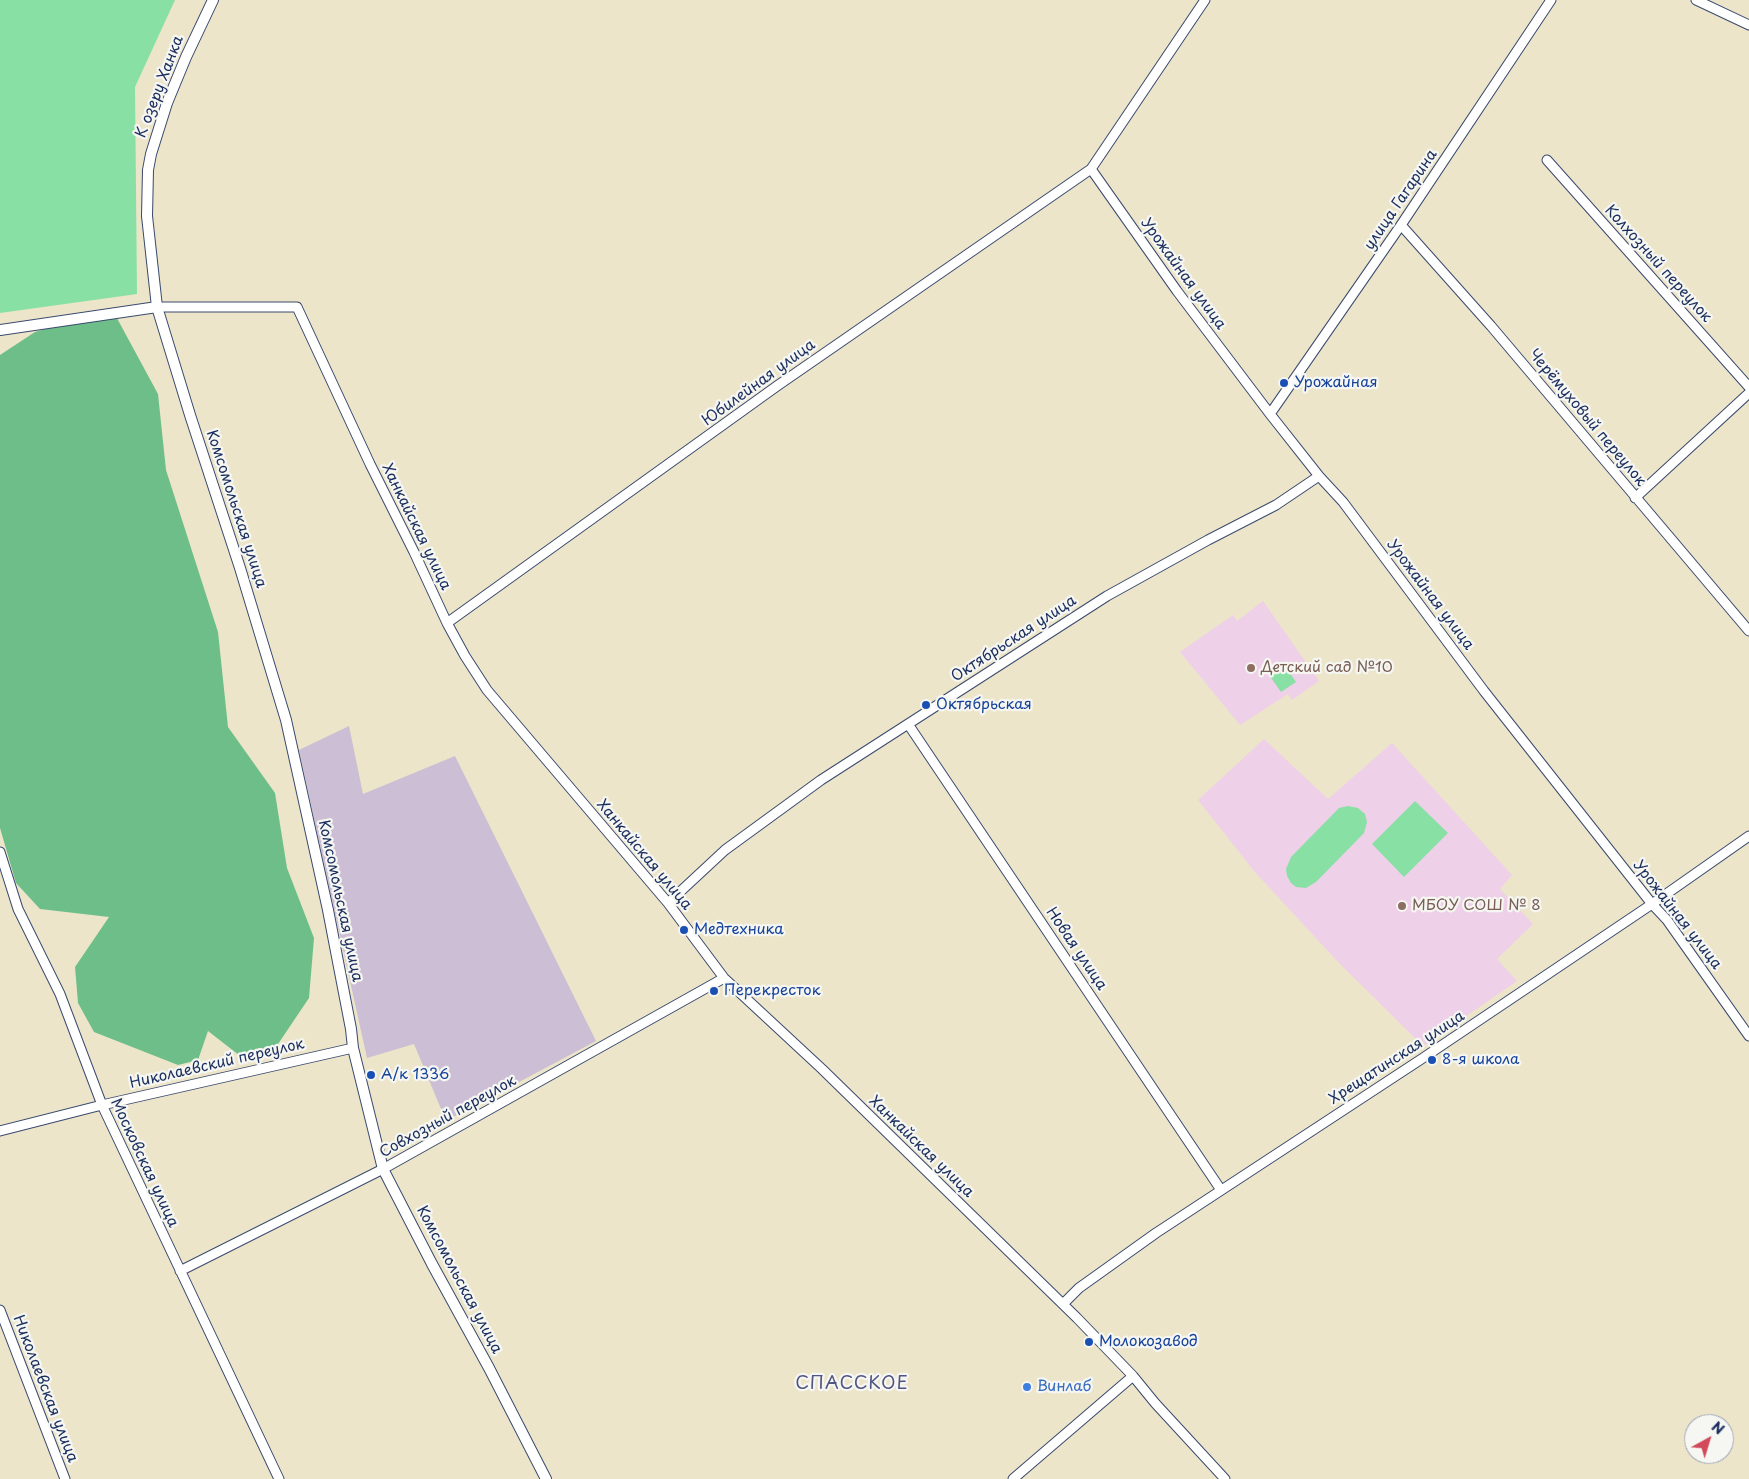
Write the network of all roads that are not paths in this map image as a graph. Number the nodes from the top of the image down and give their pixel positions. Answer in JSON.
{"nodes":[{"id":1,"x":213,"y":0,"type":"edge"},
{"id":2,"x":1204,"y":0,"type":"edge"},
{"id":3,"x":1552,"y":0,"type":"edge"},
{"id":4,"x":1696,"y":0,"type":"edge"},
{"id":5,"x":1749,"y":25,"type":"edge"},
{"id":6,"x":1547,"y":160,"type":"dead end"},
{"id":7,"x":1091,"y":169,"type":"junction"},
{"id":8,"x":1401,"y":225,"type":"junction"},
{"id":9,"x":158,"y":307,"type":"junction"},
{"id":10,"x":0,"y":330,"type":"edge"},
{"id":11,"x":1749,"y":387,"type":"edge"},
{"id":12,"x":1749,"y":393,"type":"edge"},
{"id":13,"x":1270,"y":414,"type":"junction"},
{"id":14,"x":1319,"y":476,"type":"junction"},
{"id":15,"x":1636,"y":498,"type":"junction"},
{"id":16,"x":447,"y":623,"type":"junction"},
{"id":17,"x":1749,"y":632,"type":"edge"},
{"id":18,"x":908,"y":724,"type":"junction"},
{"id":19,"x":1749,"y":836,"type":"edge"},
{"id":20,"x":0,"y":852,"type":"edge"},
{"id":21,"x":668,"y":903,"type":"junction"},
{"id":22,"x":1652,"y":904,"type":"junction"},
{"id":23,"x":724,"y":978,"type":"junction"},
{"id":24,"x":1749,"y":1036,"type":"edge"},
{"id":25,"x":354,"y":1048,"type":"junction"},
{"id":26,"x":102,"y":1105,"type":"junction"},
{"id":27,"x":0,"y":1130,"type":"edge"},
{"id":28,"x":383,"y":1169,"type":"junction"},
{"id":29,"x":1221,"y":1190,"type":"junction"},
{"id":30,"x":180,"y":1271,"type":"junction"},
{"id":31,"x":1063,"y":1304,"type":"junction"},
{"id":32,"x":0,"y":1310,"type":"edge"},
{"id":33,"x":1133,"y":1376,"type":"junction"},
{"id":34,"x":65,"y":1479,"type":"edge"},
{"id":35,"x":279,"y":1479,"type":"edge"},
{"id":36,"x":546,"y":1479,"type":"edge"},
{"id":37,"x":1013,"y":1479,"type":"edge"},
{"id":38,"x":1224,"y":1479,"type":"edge"}],
"edges":[{"from":1,"to":9,"type":"street","name":"К озеру Ханка"},
{"from":2,"to":7,"type":"street"},
{"from":3,"to":8,"type":"street","name":"улица Гагарина"},
{"from":4,"to":5,"type":"street"},
{"from":6,"to":11,"type":"street","name":"Колхозный переулок"},
{"from":7,"to":13,"type":"street","name":"Урожайная улица"},
{"from":7,"to":16,"type":"street","name":"Юбилейная улица"},
{"from":8,"to":13,"type":"street","name":"улица Гагарина"},
{"from":8,"to":15,"type":"street","name":"Черёмуховый переулок"},
{"from":9,"to":10,"type":"street"},
{"from":9,"to":16,"type":"street","name":"Ханкайская улица"},
{"from":9,"to":25,"type":"street","name":"Комсомольская улица"},
{"from":12,"to":15,"type":"street"},
{"from":13,"to":14,"type":"street","name":"Урожайная улица"},
{"from":14,"to":18,"type":"street","name":"Октябрьская улица"},
{"from":14,"to":22,"type":"street","name":"Урожайная улица"},
{"from":15,"to":17,"type":"street","name":"Черёмуховый переулок"},
{"from":16,"to":21,"type":"street","name":"Ханкайская улица"},
{"from":18,"to":21,"type":"street","name":"Октябрьская улица"},
{"from":18,"to":29,"type":"street","name":"Новая улица"},
{"from":19,"to":22,"type":"street","name":"Хрещатинская улица"},
{"from":20,"to":26,"type":"street","name":"Московская улица"},
{"from":21,"to":23,"type":"street","name":"Ханкайская улица"},
{"from":22,"to":24,"type":"street","name":"Урожайная улица"},
{"from":22,"to":29,"type":"street","name":"Хрещатинская улица"},
{"from":23,"to":28,"type":"street","name":"Совхозный переулок"},
{"from":23,"to":31,"type":"street","name":"Ханкайская улица"},
{"from":25,"to":26,"type":"street","name":"Николаевский переулок"},
{"from":25,"to":28,"type":"street","name":"Комсомольская улица"},
{"from":26,"to":27,"type":"street","name":"Николаевский переулок"},
{"from":26,"to":30,"type":"street","name":"Московская улица"},
{"from":28,"to":30,"type":"street","name":"Совхозный переулок"},
{"from":28,"to":36,"type":"street","name":"Комсомольская улица"},
{"from":29,"to":31,"type":"street","name":"Хрещатинская улица"},
{"from":30,"to":35,"type":"street","name":"Московская улица"},
{"from":31,"to":33,"type":"street","name":"Ханкайская улица"},
{"from":32,"to":34,"type":"street","name":"Николаевская улица"},
{"from":33,"to":37,"type":"street"},
{"from":33,"to":38,"type":"street","name":"Ханкайская улица"}]}
